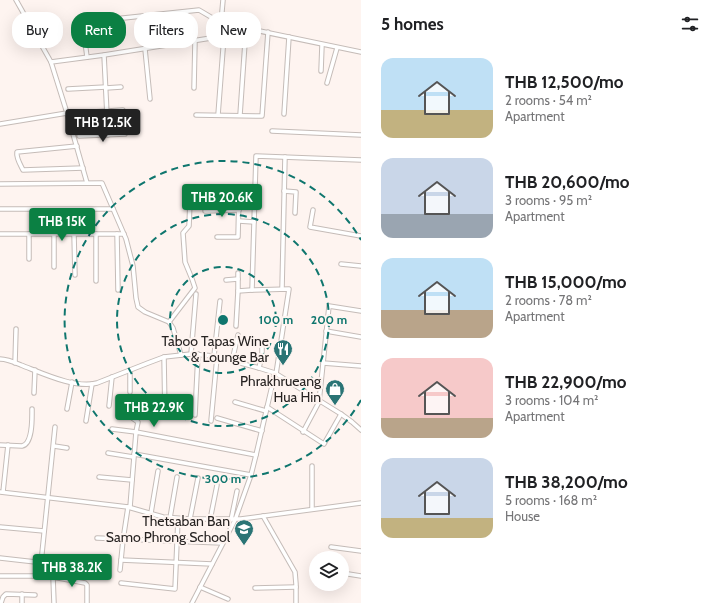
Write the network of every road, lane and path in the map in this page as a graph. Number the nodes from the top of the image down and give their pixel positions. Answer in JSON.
{"nodes":[{"id":1,"x":16,"y":0,"type":"edge"},
{"id":2,"x":223,"y":0,"type":"edge"},
{"id":3,"x":223,"y":12,"type":"edge"},
{"id":4,"x":206,"y":14,"type":"edge"},
{"id":5,"x":126,"y":18,"type":"edge"},
{"id":6,"x":261,"y":31,"type":"edge"},
{"id":7,"x":268,"y":32,"type":"junction"},
{"id":8,"x":289,"y":37,"type":"junction"},
{"id":9,"x":322,"y":45,"type":"junction"},
{"id":10,"x":87,"y":48,"type":"edge"},
{"id":11,"x":151,"y":48,"type":"edge"},
{"id":12,"x":195,"y":48,"type":"edge"},
{"id":13,"x":222,"y":48,"type":"edge"},
{"id":14,"x":245,"y":48,"type":"edge"},
{"id":15,"x":338,"y":48,"type":"junction"},
{"id":16,"x":145,"y":49,"type":"junction"},
{"id":17,"x":361,"y":52,"type":"edge"},
{"id":18,"x":104,"y":55,"type":"junction"},
{"id":19,"x":88,"y":57,"type":"junction"},
{"id":20,"x":51,"y":62,"type":"junction"},
{"id":21,"x":321,"y":71,"type":"dead end"},
{"id":22,"x":327,"y":84,"type":"dead end"},
{"id":23,"x":106,"y":87,"type":"junction"},
{"id":24,"x":121,"y":87,"type":"dead end"},
{"id":25,"x":194,"y":88,"type":"dead end"},
{"id":26,"x":68,"y":89,"type":"dead end"},
{"id":27,"x":150,"y":99,"type":"dead end"},
{"id":28,"x":123,"y":110,"type":"dead end"},
{"id":29,"x":107,"y":111,"type":"junction"},
{"id":30,"x":67,"y":113,"type":"junction"},
{"id":31,"x":78,"y":113,"type":"dead end"},
{"id":32,"x":284,"y":114,"type":"dead end"},
{"id":33,"x":196,"y":115,"type":"dead end"},
{"id":34,"x":218,"y":115,"type":"junction"},
{"id":35,"x":240,"y":115,"type":"junction"},
{"id":36,"x":0,"y":124,"type":"edge"},
{"id":37,"x":272,"y":131,"type":"dead end"},
{"id":38,"x":125,"y":134,"type":"dead end"},
{"id":39,"x":108,"y":135,"type":"junction"},
{"id":40,"x":361,"y":135,"type":"edge"},
{"id":41,"x":79,"y":136,"type":"dead end"},
{"id":42,"x":77,"y":146,"type":"junction"},
{"id":43,"x":285,"y":158,"type":"junction"},
{"id":44,"x":361,"y":160,"type":"edge"},
{"id":45,"x":83,"y":168,"type":"junction"},
{"id":46,"x":87,"y":183,"type":"junction"},
{"id":47,"x":0,"y":184,"type":"edge"},
{"id":48,"x":284,"y":192,"type":"junction"},
{"id":49,"x":201,"y":194,"type":"dead end"},
{"id":50,"x":190,"y":201,"type":"dead end"},
{"id":51,"x":0,"y":209,"type":"edge"},
{"id":52,"x":113,"y":209,"type":"junction"},
{"id":53,"x":239,"y":210,"type":"junction"},
{"id":54,"x":312,"y":210,"type":"dead end"},
{"id":55,"x":205,"y":211,"type":"dead end"},
{"id":56,"x":295,"y":213,"type":"dead end"},
{"id":57,"x":239,"y":221,"type":"junction"},
{"id":58,"x":254,"y":222,"type":"junction"},
{"id":59,"x":0,"y":234,"type":"edge"},
{"id":60,"x":29,"y":234,"type":"junction"},
{"id":61,"x":54,"y":234,"type":"junction"},
{"id":62,"x":74,"y":234,"type":"junction"},
{"id":63,"x":96,"y":234,"type":"junction"},
{"id":64,"x":117,"y":234,"type":"junction"},
{"id":65,"x":124,"y":234,"type":"junction"},
{"id":66,"x":361,"y":236,"type":"edge"},
{"id":67,"x":217,"y":237,"type":"dead end"},
{"id":68,"x":29,"y":259,"type":"dead end"},
{"id":69,"x":341,"y":264,"type":"dead end"},
{"id":70,"x":361,"y":266,"type":"edge"},
{"id":71,"x":54,"y":267,"type":"dead end"},
{"id":72,"x":238,"y":272,"type":"dead end"},
{"id":73,"x":75,"y":275,"type":"dead end"},
{"id":74,"x":238,"y":279,"type":"junction"},
{"id":75,"x":226,"y":280,"type":"dead end"},
{"id":76,"x":96,"y":281,"type":"dead end"},
{"id":77,"x":282,"y":289,"type":"junction"},
{"id":78,"x":118,"y":290,"type":"dead end"},
{"id":79,"x":252,"y":290,"type":"junction"},
{"id":80,"x":238,"y":291,"type":"junction"},
{"id":81,"x":196,"y":294,"type":"dead end"},
{"id":82,"x":220,"y":300,"type":"dead end"},
{"id":83,"x":361,"y":311,"type":"edge"},
{"id":84,"x":169,"y":322,"type":"junction"},
{"id":85,"x":236,"y":326,"type":"dead end"},
{"id":86,"x":16,"y":329,"type":"dead end"},
{"id":87,"x":326,"y":331,"type":"junction"},
{"id":88,"x":238,"y":335,"type":"dead end"},
{"id":89,"x":361,"y":337,"type":"edge"},
{"id":90,"x":262,"y":342,"type":"dead end"},
{"id":91,"x":191,"y":354,"type":"junction"},
{"id":92,"x":198,"y":354,"type":"junction"},
{"id":93,"x":181,"y":355,"type":"junction"},
{"id":94,"x":164,"y":357,"type":"junction"},
{"id":95,"x":216,"y":357,"type":"junction"},
{"id":96,"x":0,"y":359,"type":"edge"},
{"id":97,"x":232,"y":361,"type":"junction"},
{"id":98,"x":15,"y":363,"type":"junction"},
{"id":99,"x":323,"y":363,"type":"junction"},
{"id":100,"x":361,"y":366,"type":"edge"},
{"id":101,"x":259,"y":368,"type":"junction"},
{"id":102,"x":35,"y":370,"type":"junction"},
{"id":103,"x":130,"y":370,"type":"junction"},
{"id":104,"x":275,"y":374,"type":"junction"},
{"id":105,"x":112,"y":377,"type":"junction"},
{"id":106,"x":72,"y":382,"type":"junction"},
{"id":107,"x":92,"y":384,"type":"junction"},
{"id":108,"x":34,"y":392,"type":"dead end"},
{"id":109,"x":130,"y":392,"type":"dead end"},
{"id":110,"x":236,"y":402,"type":"dead end"},
{"id":111,"x":319,"y":402,"type":"junction"},
{"id":112,"x":108,"y":406,"type":"dead end"},
{"id":113,"x":32,"y":409,"type":"dead end"},
{"id":114,"x":67,"y":409,"type":"dead end"},
{"id":115,"x":266,"y":409,"type":"junction"},
{"id":116,"x":341,"y":414,"type":"junction"},
{"id":117,"x":128,"y":415,"type":"dead end"},
{"id":118,"x":195,"y":415,"type":"dead end"},
{"id":119,"x":165,"y":416,"type":"dead end"},
{"id":120,"x":218,"y":418,"type":"dead end"},
{"id":121,"x":86,"y":422,"type":"dead end"},
{"id":122,"x":211,"y":422,"type":"dead end"},
{"id":123,"x":55,"y":427,"type":"dead end"},
{"id":124,"x":112,"y":429,"type":"dead end"},
{"id":125,"x":361,"y":430,"type":"edge"},
{"id":126,"x":262,"y":431,"type":"junction"},
{"id":127,"x":136,"y":432,"type":"junction"},
{"id":128,"x":303,"y":432,"type":"junction"},
{"id":129,"x":0,"y":445,"type":"edge"},
{"id":130,"x":8,"y":445,"type":"junction"},
{"id":131,"x":54,"y":446,"type":"junction"},
{"id":132,"x":67,"y":448,"type":"dead end"},
{"id":133,"x":108,"y":453,"type":"dead end"},
{"id":134,"x":134,"y":455,"type":"junction"},
{"id":135,"x":256,"y":455,"type":"junction"},
{"id":136,"x":312,"y":466,"type":"dead end"},
{"id":137,"x":158,"y":470,"type":"dead end"},
{"id":138,"x":251,"y":475,"type":"junction"},
{"id":139,"x":99,"y":477,"type":"dead end"},
{"id":140,"x":177,"y":477,"type":"dead end"},
{"id":141,"x":198,"y":478,"type":"dead end"},
{"id":142,"x":132,"y":480,"type":"junction"},
{"id":143,"x":217,"y":485,"type":"dead end"},
{"id":144,"x":237,"y":490,"type":"dead end"},
{"id":145,"x":2,"y":492,"type":"edge"},
{"id":146,"x":48,"y":498,"type":"junction"},
{"id":147,"x":361,"y":503,"type":"edge"},
{"id":148,"x":129,"y":507,"type":"junction"},
{"id":149,"x":312,"y":509,"type":"junction"},
{"id":150,"x":151,"y":513,"type":"junction"},
{"id":151,"x":263,"y":516,"type":"junction"},
{"id":152,"x":170,"y":518,"type":"junction"},
{"id":153,"x":178,"y":519,"type":"junction"},
{"id":154,"x":190,"y":519,"type":"junction"},
{"id":155,"x":210,"y":520,"type":"junction"},
{"id":156,"x":233,"y":520,"type":"junction"},
{"id":157,"x":0,"y":526,"type":"edge"},
{"id":158,"x":44,"y":532,"type":"junction"},
{"id":159,"x":97,"y":538,"type":"dead end"},
{"id":160,"x":123,"y":540,"type":"junction"},
{"id":161,"x":177,"y":541,"type":"junction"},
{"id":162,"x":222,"y":543,"type":"junction"},
{"id":163,"x":330,"y":547,"type":"dead end"},
{"id":164,"x":361,"y":551,"type":"edge"},
{"id":165,"x":0,"y":558,"type":"edge"},
{"id":166,"x":121,"y":560,"type":"junction"},
{"id":167,"x":41,"y":563,"type":"junction"},
{"id":168,"x":176,"y":563,"type":"junction"},
{"id":169,"x":212,"y":564,"type":"junction"},
{"id":170,"x":89,"y":568,"type":"dead end"},
{"id":171,"x":120,"y":570,"type":"dead end"},
{"id":172,"x":349,"y":574,"type":"edge"},
{"id":173,"x":0,"y":576,"type":"edge"},
{"id":174,"x":42,"y":576,"type":"junction"},
{"id":175,"x":361,"y":576,"type":"edge"},
{"id":176,"x":53,"y":577,"type":"junction"},
{"id":177,"x":121,"y":583,"type":"dead end"},
{"id":178,"x":200,"y":587,"type":"junction"},
{"id":179,"x":255,"y":588,"type":"dead end"},
{"id":180,"x":296,"y":588,"type":"junction"},
{"id":181,"x":22,"y":594,"type":"junction"},
{"id":182,"x":35,"y":594,"type":"dead end"},
{"id":183,"x":228,"y":599,"type":"dead end"},
{"id":184,"x":1,"y":603,"type":"edge"},
{"id":185,"x":22,"y":603,"type":"edge"},
{"id":186,"x":54,"y":603,"type":"edge"},
{"id":187,"x":87,"y":603,"type":"edge"},
{"id":188,"x":192,"y":603,"type":"edge"},
{"id":189,"x":296,"y":603,"type":"edge"}],
"edges":[{"from":1,"to":20,"type":"street"},
{"from":2,"to":3,"type":"street"},
{"from":4,"to":5,"type":"street"},
{"from":6,"to":7,"type":"street"},
{"from":7,"to":8,"type":"street"},
{"from":7,"to":35,"type":"street"},
{"from":8,"to":9,"type":"street"},
{"from":8,"to":32,"type":"street"},
{"from":9,"to":15,"type":"street"},
{"from":9,"to":21,"type":"street"},
{"from":10,"to":19,"type":"street"},
{"from":11,"to":16,"type":"street"},
{"from":12,"to":25,"type":"street"},
{"from":13,"to":34,"type":"street"},
{"from":14,"to":35,"type":"street"},
{"from":15,"to":17,"type":"street"},
{"from":15,"to":22,"type":"street"},
{"from":16,"to":18,"type":"street"},
{"from":16,"to":27,"type":"street"},
{"from":18,"to":19,"type":"street"},
{"from":18,"to":23,"type":"street"},
{"from":19,"to":20,"type":"street"},
{"from":20,"to":30,"type":"street"},
{"from":23,"to":24,"type":"street"},
{"from":23,"to":26,"type":"street"},
{"from":23,"to":29,"type":"street"},
{"from":28,"to":29,"type":"street"},
{"from":29,"to":31,"type":"street"},
{"from":29,"to":39,"type":"street"},
{"from":30,"to":36,"type":"street"},
{"from":30,"to":42,"type":"street"},
{"from":33,"to":34,"type":"street"},
{"from":34,"to":35,"type":"street"},
{"from":37,"to":40,"type":"street"},
{"from":38,"to":39,"type":"street"},
{"from":39,"to":41,"type":"street"},
{"from":42,"to":45,"type":"street"},
{"from":42,"to":45,"type":"street"},
{"from":43,"to":44,"type":"street"},
{"from":43,"to":48,"type":"street"},
{"from":43,"to":58,"type":"street"},
{"from":45,"to":46,"type":"street"},
{"from":46,"to":47,"type":"street"},
{"from":46,"to":52,"type":"street"},
{"from":48,"to":56,"type":"street"},
{"from":48,"to":77,"type":"street"},
{"from":49,"to":53,"type":"street"},
{"from":50,"to":84,"type":"street"},
{"from":51,"to":52,"type":"street"},
{"from":52,"to":65,"type":"street"},
{"from":53,"to":55,"type":"street"},
{"from":53,"to":57,"type":"street"},
{"from":54,"to":66,"type":"street"},
{"from":57,"to":58,"type":"street"},
{"from":57,"to":67,"type":"street"},
{"from":58,"to":79,"type":"street"},
{"from":59,"to":60,"type":"street"},
{"from":60,"to":61,"type":"street"},
{"from":60,"to":68,"type":"street"},
{"from":61,"to":62,"type":"street"},
{"from":61,"to":71,"type":"street"},
{"from":62,"to":63,"type":"street"},
{"from":62,"to":73,"type":"street"},
{"from":63,"to":64,"type":"street"},
{"from":63,"to":76,"type":"street"},
{"from":64,"to":65,"type":"street"},
{"from":64,"to":78,"type":"street"},
{"from":65,"to":84,"type":"street"},
{"from":69,"to":70,"type":"street"},
{"from":72,"to":74,"type":"street"},
{"from":74,"to":75,"type":"street"},
{"from":74,"to":80,"type":"street"},
{"from":77,"to":79,"type":"street"},
{"from":77,"to":104,"type":"street"},
{"from":79,"to":80,"type":"street"},
{"from":80,"to":85,"type":"street"},
{"from":81,"to":91,"type":"street"},
{"from":82,"to":95,"type":"street"},
{"from":83,"to":87,"type":"street"},
{"from":84,"to":93,"type":"street"},
{"from":86,"to":98,"type":"street"},
{"from":87,"to":89,"type":"street"},
{"from":87,"to":99,"type":"street"},
{"from":88,"to":97,"type":"street"},
{"from":90,"to":101,"type":"street"},
{"from":91,"to":92,"type":"street"},
{"from":91,"to":93,"type":"street"},
{"from":92,"to":95,"type":"street"},
{"from":92,"to":118,"type":"street"},
{"from":93,"to":94,"type":"street"},
{"from":94,"to":103,"type":"street"},
{"from":94,"to":119,"type":"street"},
{"from":95,"to":97,"type":"street"},
{"from":95,"to":122,"type":"street"},
{"from":96,"to":98,"type":"street"},
{"from":97,"to":101,"type":"street"},
{"from":98,"to":102,"type":"street"},
{"from":99,"to":100,"type":"street"},
{"from":99,"to":111,"type":"street"},
{"from":101,"to":104,"type":"street"},
{"from":102,"to":106,"type":"street"},
{"from":102,"to":108,"type":"street"},
{"from":103,"to":105,"type":"street"},
{"from":103,"to":109,"type":"street"},
{"from":104,"to":111,"type":"street"},
{"from":104,"to":115,"type":"street"},
{"from":105,"to":107,"type":"street"},
{"from":105,"to":112,"type":"street"},
{"from":106,"to":107,"type":"street"},
{"from":106,"to":114,"type":"street"},
{"from":107,"to":121,"type":"street"},
{"from":110,"to":115,"type":"street"},
{"from":111,"to":116,"type":"street"},
{"from":111,"to":128,"type":"street"},
{"from":113,"to":130,"type":"street"},
{"from":115,"to":126,"type":"street"},
{"from":115,"to":128,"type":"street"},
{"from":116,"to":125,"type":"street"},
{"from":116,"to":128,"type":"street"},
{"from":117,"to":127,"type":"street"},
{"from":120,"to":126,"type":"street"},
{"from":123,"to":131,"type":"street"},
{"from":124,"to":127,"type":"street"},
{"from":126,"to":135,"type":"street"},
{"from":127,"to":134,"type":"street"},
{"from":127,"to":135,"type":"street"},
{"from":129,"to":130,"type":"street"},
{"from":130,"to":145,"type":"street"},
{"from":131,"to":132,"type":"street"},
{"from":131,"to":146,"type":"street"},
{"from":133,"to":134,"type":"street"},
{"from":134,"to":138,"type":"street"},
{"from":134,"to":142,"type":"street"},
{"from":135,"to":138,"type":"street"},
{"from":136,"to":149,"type":"street"},
{"from":137,"to":150,"type":"street"},
{"from":138,"to":156,"type":"street"},
{"from":139,"to":142,"type":"street"},
{"from":140,"to":152,"type":"street"},
{"from":141,"to":154,"type":"street"},
{"from":142,"to":148,"type":"street"},
{"from":143,"to":155,"type":"street"},
{"from":144,"to":156,"type":"street"},
{"from":145,"to":146,"type":"street"},
{"from":146,"to":148,"type":"street"},
{"from":146,"to":158,"type":"street"},
{"from":147,"to":149,"type":"street"},
{"from":148,"to":150,"type":"street"},
{"from":148,"to":160,"type":"street"},
{"from":149,"to":151,"type":"street"},
{"from":150,"to":152,"type":"street"},
{"from":151,"to":156,"type":"street"},
{"from":151,"to":180,"type":"street"},
{"from":152,"to":153,"type":"street"},
{"from":153,"to":154,"type":"street"},
{"from":153,"to":161,"type":"street"},
{"from":154,"to":155,"type":"street"},
{"from":155,"to":156,"type":"street"},
{"from":156,"to":162,"type":"street"},
{"from":157,"to":158,"type":"street"},
{"from":158,"to":167,"type":"street"},
{"from":159,"to":160,"type":"street"},
{"from":160,"to":161,"type":"street"},
{"from":160,"to":166,"type":"street"},
{"from":161,"to":162,"type":"street"},
{"from":161,"to":168,"type":"street"},
{"from":162,"to":169,"type":"street"},
{"from":163,"to":164,"type":"street"},
{"from":165,"to":167,"type":"street"},
{"from":166,"to":168,"type":"street"},
{"from":166,"to":171,"type":"street"},
{"from":167,"to":170,"type":"street"},
{"from":167,"to":174,"type":"street"},
{"from":168,"to":169,"type":"street"},
{"from":168,"to":177,"type":"street"},
{"from":169,"to":178,"type":"street"},
{"from":172,"to":175,"type":"street"},
{"from":173,"to":174,"type":"street"},
{"from":174,"to":176,"type":"street"},
{"from":176,"to":186,"type":"street"},
{"from":176,"to":187,"type":"street"},
{"from":178,"to":183,"type":"street"},
{"from":178,"to":188,"type":"street"},
{"from":179,"to":180,"type":"street"},
{"from":180,"to":189,"type":"street"},
{"from":181,"to":182,"type":"street"},
{"from":181,"to":184,"type":"street"},
{"from":181,"to":185,"type":"street"}]}
